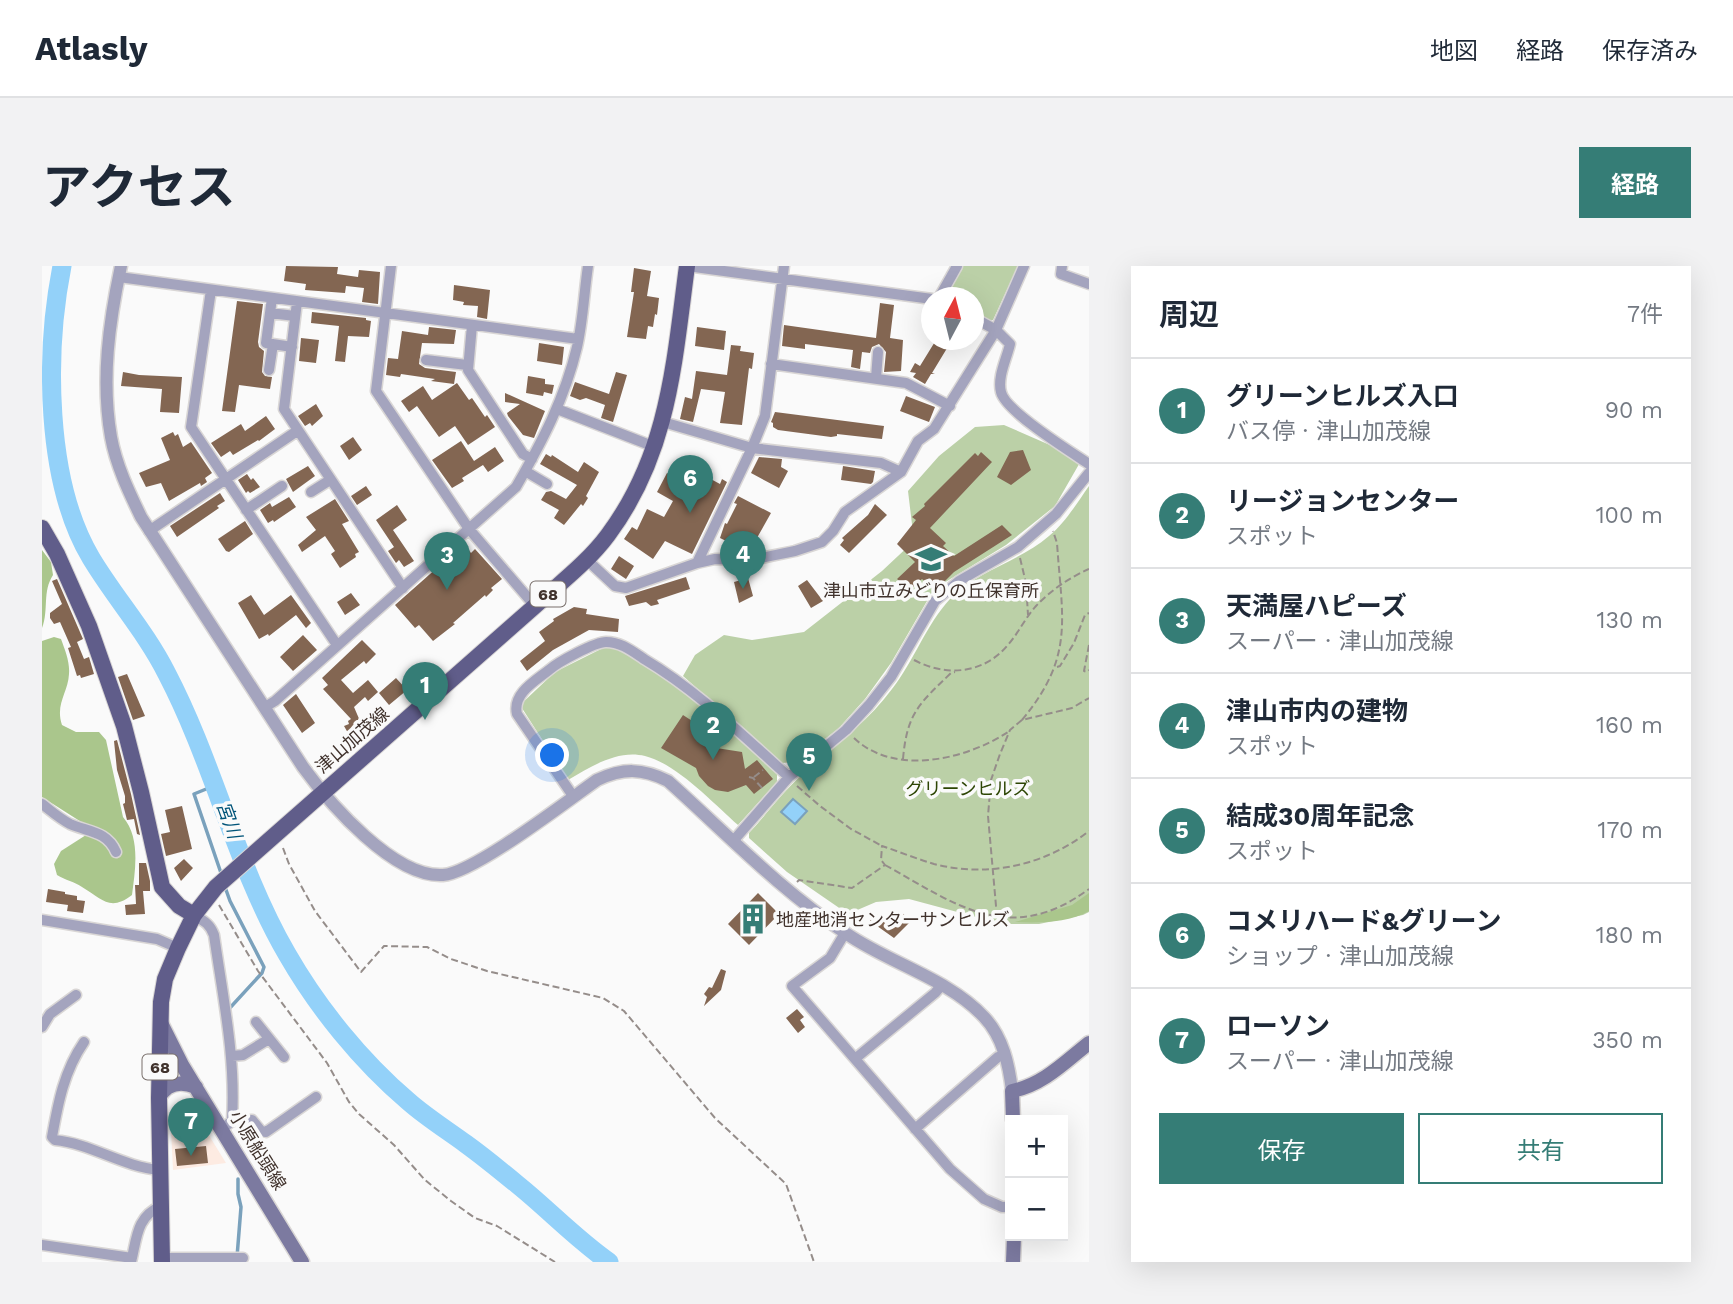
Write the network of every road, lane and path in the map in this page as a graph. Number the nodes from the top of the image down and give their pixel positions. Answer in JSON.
{"nodes":[{"id":1,"x":391,"y":266,"type":"edge"},
{"id":2,"x":588,"y":266,"type":"edge"},
{"id":3,"x":687,"y":266,"type":"edge"},
{"id":4,"x":957,"y":266,"type":"edge"},
{"id":5,"x":1024,"y":266,"type":"edge"},
{"id":6,"x":1062,"y":266,"type":"edge"},
{"id":7,"x":120,"y":272,"type":"edge"},
{"id":8,"x":783,"y":272,"type":"edge"},
{"id":9,"x":1089,"y":284,"type":"edge"},
{"id":10,"x":945,"y":287,"type":"edge"},
{"id":11,"x":211,"y":290,"type":"junction"},
{"id":12,"x":921,"y":297,"type":"edge"},
{"id":13,"x":272,"y":298,"type":"junction"},
{"id":14,"x":297,"y":302,"type":"junction"},
{"id":15,"x":270,"y":313,"type":"junction"},
{"id":16,"x":385,"y":313,"type":"junction"},
{"id":17,"x":296,"y":316,"type":"junction"},
{"id":18,"x":984,"y":323,"type":"edge"},
{"id":19,"x":472,"y":325,"type":"junction"},
{"id":20,"x":996,"y":330,"type":"junction"},
{"id":21,"x":578,"y":339,"type":"junction"},
{"id":22,"x":273,"y":344,"type":"junction"},
{"id":23,"x":292,"y":347,"type":"junction"},
{"id":24,"x":878,"y":352,"type":"dead end"},
{"id":25,"x":426,"y":360,"type":"dead end"},
{"id":26,"x":771,"y":364,"type":"junction"},
{"id":27,"x":467,"y":365,"type":"junction"},
{"id":28,"x":270,"y":370,"type":"dead end"},
{"id":29,"x":876,"y":379,"type":"junction"},
{"id":30,"x":950,"y":406,"type":"junction"},
{"id":31,"x":557,"y":409,"type":"junction"},
{"id":32,"x":663,"y":422,"type":"junction"},
{"id":33,"x":297,"y":431,"type":"junction"},
{"id":34,"x":655,"y":447,"type":"junction"},
{"id":35,"x":752,"y":448,"type":"junction"},
{"id":36,"x":532,"y":459,"type":"junction"},
{"id":37,"x":1089,"y":464,"type":"edge"},
{"id":38,"x":525,"y":471,"type":"junction"},
{"id":39,"x":901,"y":472,"type":"junction"},
{"id":40,"x":1089,"y":473,"type":"edge"},
{"id":41,"x":226,"y":480,"type":"junction"},
{"id":42,"x":330,"y":480,"type":"junction"},
{"id":43,"x":547,"y":484,"type":"dead end"},
{"id":44,"x":282,"y":486,"type":"dead end"},
{"id":45,"x":311,"y":492,"type":"dead end"},
{"id":46,"x":246,"y":510,"type":"junction"},
{"id":47,"x":1049,"y":520,"type":"junction"},
{"id":48,"x":42,"y":528,"type":"edge"},
{"id":49,"x":469,"y":529,"type":"junction"},
{"id":50,"x":149,"y":530,"type":"junction"},
{"id":51,"x":1018,"y":547,"type":"junction"},
{"id":52,"x":586,"y":559,"type":"junction"},
{"id":53,"x":697,"y":563,"type":"junction"},
{"id":54,"x":1089,"y":569,"type":"edge"},
{"id":55,"x":1060,"y":586,"type":"junction"},
{"id":56,"x":403,"y":587,"type":"junction"},
{"id":57,"x":535,"y":606,"type":"junction"},
{"id":58,"x":1089,"y":613,"type":"edge"},
{"id":59,"x":1028,"y":616,"type":"junction"},
{"id":60,"x":337,"y":645,"type":"junction"},
{"id":61,"x":1089,"y":645,"type":"edge"},
{"id":62,"x":904,"y":654,"type":"junction"},
{"id":63,"x":1056,"y":668,"type":"junction"},
{"id":64,"x":1089,"y":670,"type":"edge"},
{"id":65,"x":957,"y":672,"type":"junction"},
{"id":66,"x":1089,"y":698,"type":"edge"},
{"id":67,"x":265,"y":707,"type":"junction"},
{"id":68,"x":1022,"y":720,"type":"junction"},
{"id":69,"x":846,"y":730,"type":"junction"},
{"id":70,"x":1010,"y":730,"type":"junction"},
{"id":71,"x":902,"y":760,"type":"junction"},
{"id":72,"x":764,"y":769,"type":"dead end"},
{"id":73,"x":749,"y":777,"type":"dead end"},
{"id":74,"x":753,"y":778,"type":"junction"},
{"id":75,"x":789,"y":778,"type":"junction"},
{"id":76,"x":762,"y":788,"type":"dead end"},
{"id":77,"x":321,"y":792,"type":"junction"},
{"id":78,"x":573,"y":796,"type":"junction"},
{"id":79,"x":42,"y":804,"type":"edge"},
{"id":80,"x":1089,"y":831,"type":"edge"},
{"id":81,"x":274,"y":835,"type":"junction"},
{"id":82,"x":734,"y":840,"type":"junction"},
{"id":83,"x":883,"y":846,"type":"junction"},
{"id":84,"x":116,"y":852,"type":"dead end"},
{"id":85,"x":885,"y":865,"type":"junction"},
{"id":86,"x":994,"y":870,"type":"junction"},
{"id":87,"x":788,"y":888,"type":"junction"},
{"id":88,"x":1089,"y":889,"type":"edge"},
{"id":89,"x":213,"y":890,"type":"junction"},
{"id":90,"x":194,"y":915,"type":"junction"},
{"id":91,"x":997,"y":917,"type":"junction"},
{"id":92,"x":42,"y":920,"type":"edge"},
{"id":93,"x":845,"y":933,"type":"junction"},
{"id":94,"x":178,"y":948,"type":"junction"},
{"id":95,"x":941,"y":986,"type":"junction"},
{"id":96,"x":76,"y":995,"type":"dead end"},
{"id":97,"x":161,"y":1021,"type":"junction"},
{"id":98,"x":256,"y":1023,"type":"dead end"},
{"id":99,"x":42,"y":1027,"type":"edge"},
{"id":100,"x":269,"y":1040,"type":"junction"},
{"id":101,"x":84,"y":1042,"type":"dead end"},
{"id":102,"x":1089,"y":1043,"type":"edge"},
{"id":103,"x":1005,"y":1054,"type":"junction"},
{"id":104,"x":232,"y":1056,"type":"junction"},
{"id":105,"x":284,"y":1057,"type":"dead end"},
{"id":106,"x":856,"y":1058,"type":"junction"},
{"id":107,"x":196,"y":1087,"type":"junction"},
{"id":108,"x":1012,"y":1091,"type":"junction"},
{"id":109,"x":316,"y":1097,"type":"dead end"},
{"id":110,"x":159,"y":1098,"type":"junction"},
{"id":111,"x":1013,"y":1115,"type":"edge"},
{"id":112,"x":227,"y":1125,"type":"junction"},
{"id":113,"x":915,"y":1129,"type":"junction"},
{"id":114,"x":160,"y":1170,"type":"junction"},
{"id":115,"x":161,"y":1206,"type":"junction"},
{"id":116,"x":1005,"y":1207,"type":"edge"},
{"id":117,"x":1014,"y":1241,"type":"edge"},
{"id":118,"x":42,"y":1245,"type":"edge"},
{"id":119,"x":237,"y":1259,"type":"edge"},
{"id":120,"x":131,"y":1260,"type":"edge"},
{"id":121,"x":162,"y":1260,"type":"edge"},
{"id":122,"x":302,"y":1262,"type":"edge"},
{"id":123,"x":555,"y":1262,"type":"edge"},
{"id":124,"x":814,"y":1262,"type":"edge"},
{"id":125,"x":1013,"y":1262,"type":"edge"}],
"edges":[{"from":1,"to":16,"type":"street"},
{"from":2,"to":21,"type":"street"},
{"from":3,"to":8,"type":"street"},
{"from":3,"to":32,"type":"main road","name":"津山加茂線","number":"68"},
{"from":4,"to":10,"type":"street"},
{"from":5,"to":20,"type":"street"},
{"from":6,"to":9,"type":"street"},
{"from":7,"to":11,"type":"street"},
{"from":7,"to":50,"type":"street"},
{"from":8,"to":12,"type":"street"},
{"from":8,"to":26,"type":"street"},
{"from":11,"to":13,"type":"street"},
{"from":11,"to":41,"type":"street"},
{"from":13,"to":14,"type":"street"},
{"from":13,"to":15,"type":"street"},
{"from":14,"to":16,"type":"street"},
{"from":14,"to":17,"type":"street"},
{"from":15,"to":17,"type":"street"},
{"from":15,"to":22,"type":"street"},
{"from":16,"to":19,"type":"street"},
{"from":16,"to":49,"type":"street"},
{"from":17,"to":23,"type":"street"},
{"from":18,"to":20,"type":"street"},
{"from":19,"to":21,"type":"street"},
{"from":19,"to":27,"type":"street"},
{"from":20,"to":30,"type":"street"},
{"from":20,"to":37,"type":"street"},
{"from":21,"to":31,"type":"street"},
{"from":22,"to":23,"type":"street"},
{"from":22,"to":28,"type":"street"},
{"from":23,"to":33,"type":"street"},
{"from":24,"to":29,"type":"street"},
{"from":25,"to":27,"type":"street"},
{"from":26,"to":29,"type":"street"},
{"from":26,"to":35,"type":"street"},
{"from":27,"to":36,"type":"street"},
{"from":29,"to":30,"type":"street"},
{"from":30,"to":39,"type":"street"},
{"from":31,"to":34,"type":"street"},
{"from":31,"to":36,"type":"street"},
{"from":32,"to":34,"type":"main road","name":"津山加茂線","number":"68"},
{"from":32,"to":35,"type":"street"},
{"from":33,"to":41,"type":"street"},
{"from":33,"to":42,"type":"street"},
{"from":34,"to":52,"type":"main road","name":"津山加茂線","number":"68"},
{"from":35,"to":39,"type":"street"},
{"from":35,"to":53,"type":"street"},
{"from":36,"to":38,"type":"street"},
{"from":38,"to":43,"type":"street"},
{"from":38,"to":49,"type":"street"},
{"from":39,"to":53,"type":"street"},
{"from":40,"to":47,"type":"street"},
{"from":41,"to":46,"type":"street"},
{"from":41,"to":50,"type":"street"},
{"from":42,"to":45,"type":"street"},
{"from":42,"to":56,"type":"street"},
{"from":44,"to":46,"type":"street"},
{"from":46,"to":60,"type":"street"},
{"from":47,"to":51,"type":"street"},
{"from":47,"to":55,"type":"path"},
{"from":48,"to":90,"type":"main road"},
{"from":49,"to":56,"type":"street"},
{"from":49,"to":57,"type":"street"},
{"from":50,"to":67,"type":"street"},
{"from":51,"to":59,"type":"path"},
{"from":51,"to":62,"type":"street"},
{"from":52,"to":53,"type":"street"},
{"from":52,"to":57,"type":"main road","name":"津山加茂線","number":"68"},
{"from":54,"to":55,"type":"path"},
{"from":55,"to":59,"type":"path"},
{"from":55,"to":63,"type":"path"},
{"from":56,"to":60,"type":"street"},
{"from":57,"to":77,"type":"main road","name":"津山加茂線","number":"68"},
{"from":58,"to":63,"type":"path"},
{"from":59,"to":65,"type":"path"},
{"from":60,"to":67,"type":"street"},
{"from":61,"to":64,"type":"path"},
{"from":62,"to":65,"type":"path"},
{"from":62,"to":69,"type":"street"},
{"from":63,"to":68,"type":"path"},
{"from":65,"to":71,"type":"path"},
{"from":66,"to":68,"type":"path"},
{"from":67,"to":77,"type":"street"},
{"from":68,"to":70,"type":"path"},
{"from":69,"to":71,"type":"path"},
{"from":69,"to":75,"type":"street"},
{"from":70,"to":71,"type":"path"},
{"from":70,"to":86,"type":"path"},
{"from":72,"to":74,"type":"path"},
{"from":73,"to":74,"type":"path"},
{"from":74,"to":76,"type":"path"},
{"from":75,"to":78,"type":"street"},
{"from":75,"to":82,"type":"street"},
{"from":75,"to":83,"type":"path"},
{"from":77,"to":78,"type":"street"},
{"from":77,"to":81,"type":"main road","name":"津山加茂線","number":"68"},
{"from":78,"to":82,"type":"street"},
{"from":79,"to":84,"type":"street"},
{"from":80,"to":86,"type":"path"},
{"from":81,"to":89,"type":"main road","name":"津山加茂線","number":"68"},
{"from":81,"to":124,"type":"path"},
{"from":82,"to":87,"type":"street"},
{"from":83,"to":85,"type":"path"},
{"from":83,"to":86,"type":"path"},
{"from":85,"to":87,"type":"path"},
{"from":85,"to":91,"type":"path"},
{"from":86,"to":91,"type":"path"},
{"from":87,"to":93,"type":"street"},
{"from":88,"to":91,"type":"path"},
{"from":89,"to":90,"type":"main road","name":"津山加茂線","number":"68"},
{"from":89,"to":123,"type":"path"},
{"from":90,"to":94,"type":"main road","name":"津山加茂線","number":"68"},
{"from":90,"to":104,"type":"street"},
{"from":92,"to":94,"type":"street"},
{"from":93,"to":95,"type":"street"},
{"from":93,"to":106,"type":"street"},
{"from":94,"to":97,"type":"main road","name":"津山加茂線","number":"68"},
{"from":95,"to":103,"type":"street"},
{"from":95,"to":106,"type":"street"},
{"from":96,"to":99,"type":"street"},
{"from":97,"to":107,"type":"main road","name":"小原船頭線"},
{"from":97,"to":110,"type":"main road","name":"津山加茂線","number":"68"},
{"from":98,"to":100,"type":"street"},
{"from":100,"to":104,"type":"street"},
{"from":100,"to":105,"type":"street"},
{"from":101,"to":114,"type":"street"},
{"from":102,"to":108,"type":"main road"},
{"from":103,"to":108,"type":"street"},
{"from":103,"to":113,"type":"street"},
{"from":104,"to":112,"type":"street"},
{"from":106,"to":113,"type":"street"},
{"from":107,"to":110,"type":"main road"},
{"from":107,"to":112,"type":"main road","name":"小原船頭線"},
{"from":108,"to":111,"type":"main road"},
{"from":109,"to":112,"type":"street"},
{"from":110,"to":114,"type":"main road","name":"津山加茂線","number":"68"},
{"from":112,"to":122,"type":"main road","name":"小原船頭線"},
{"from":113,"to":116,"type":"street"},
{"from":114,"to":115,"type":"main road","name":"津山加茂線","number":"68"},
{"from":115,"to":120,"type":"street"},
{"from":115,"to":121,"type":"main road","name":"津山加茂線","number":"68"},
{"from":117,"to":125,"type":"main road"},
{"from":118,"to":120,"type":"street"},
{"from":119,"to":121,"type":"street"}]}
